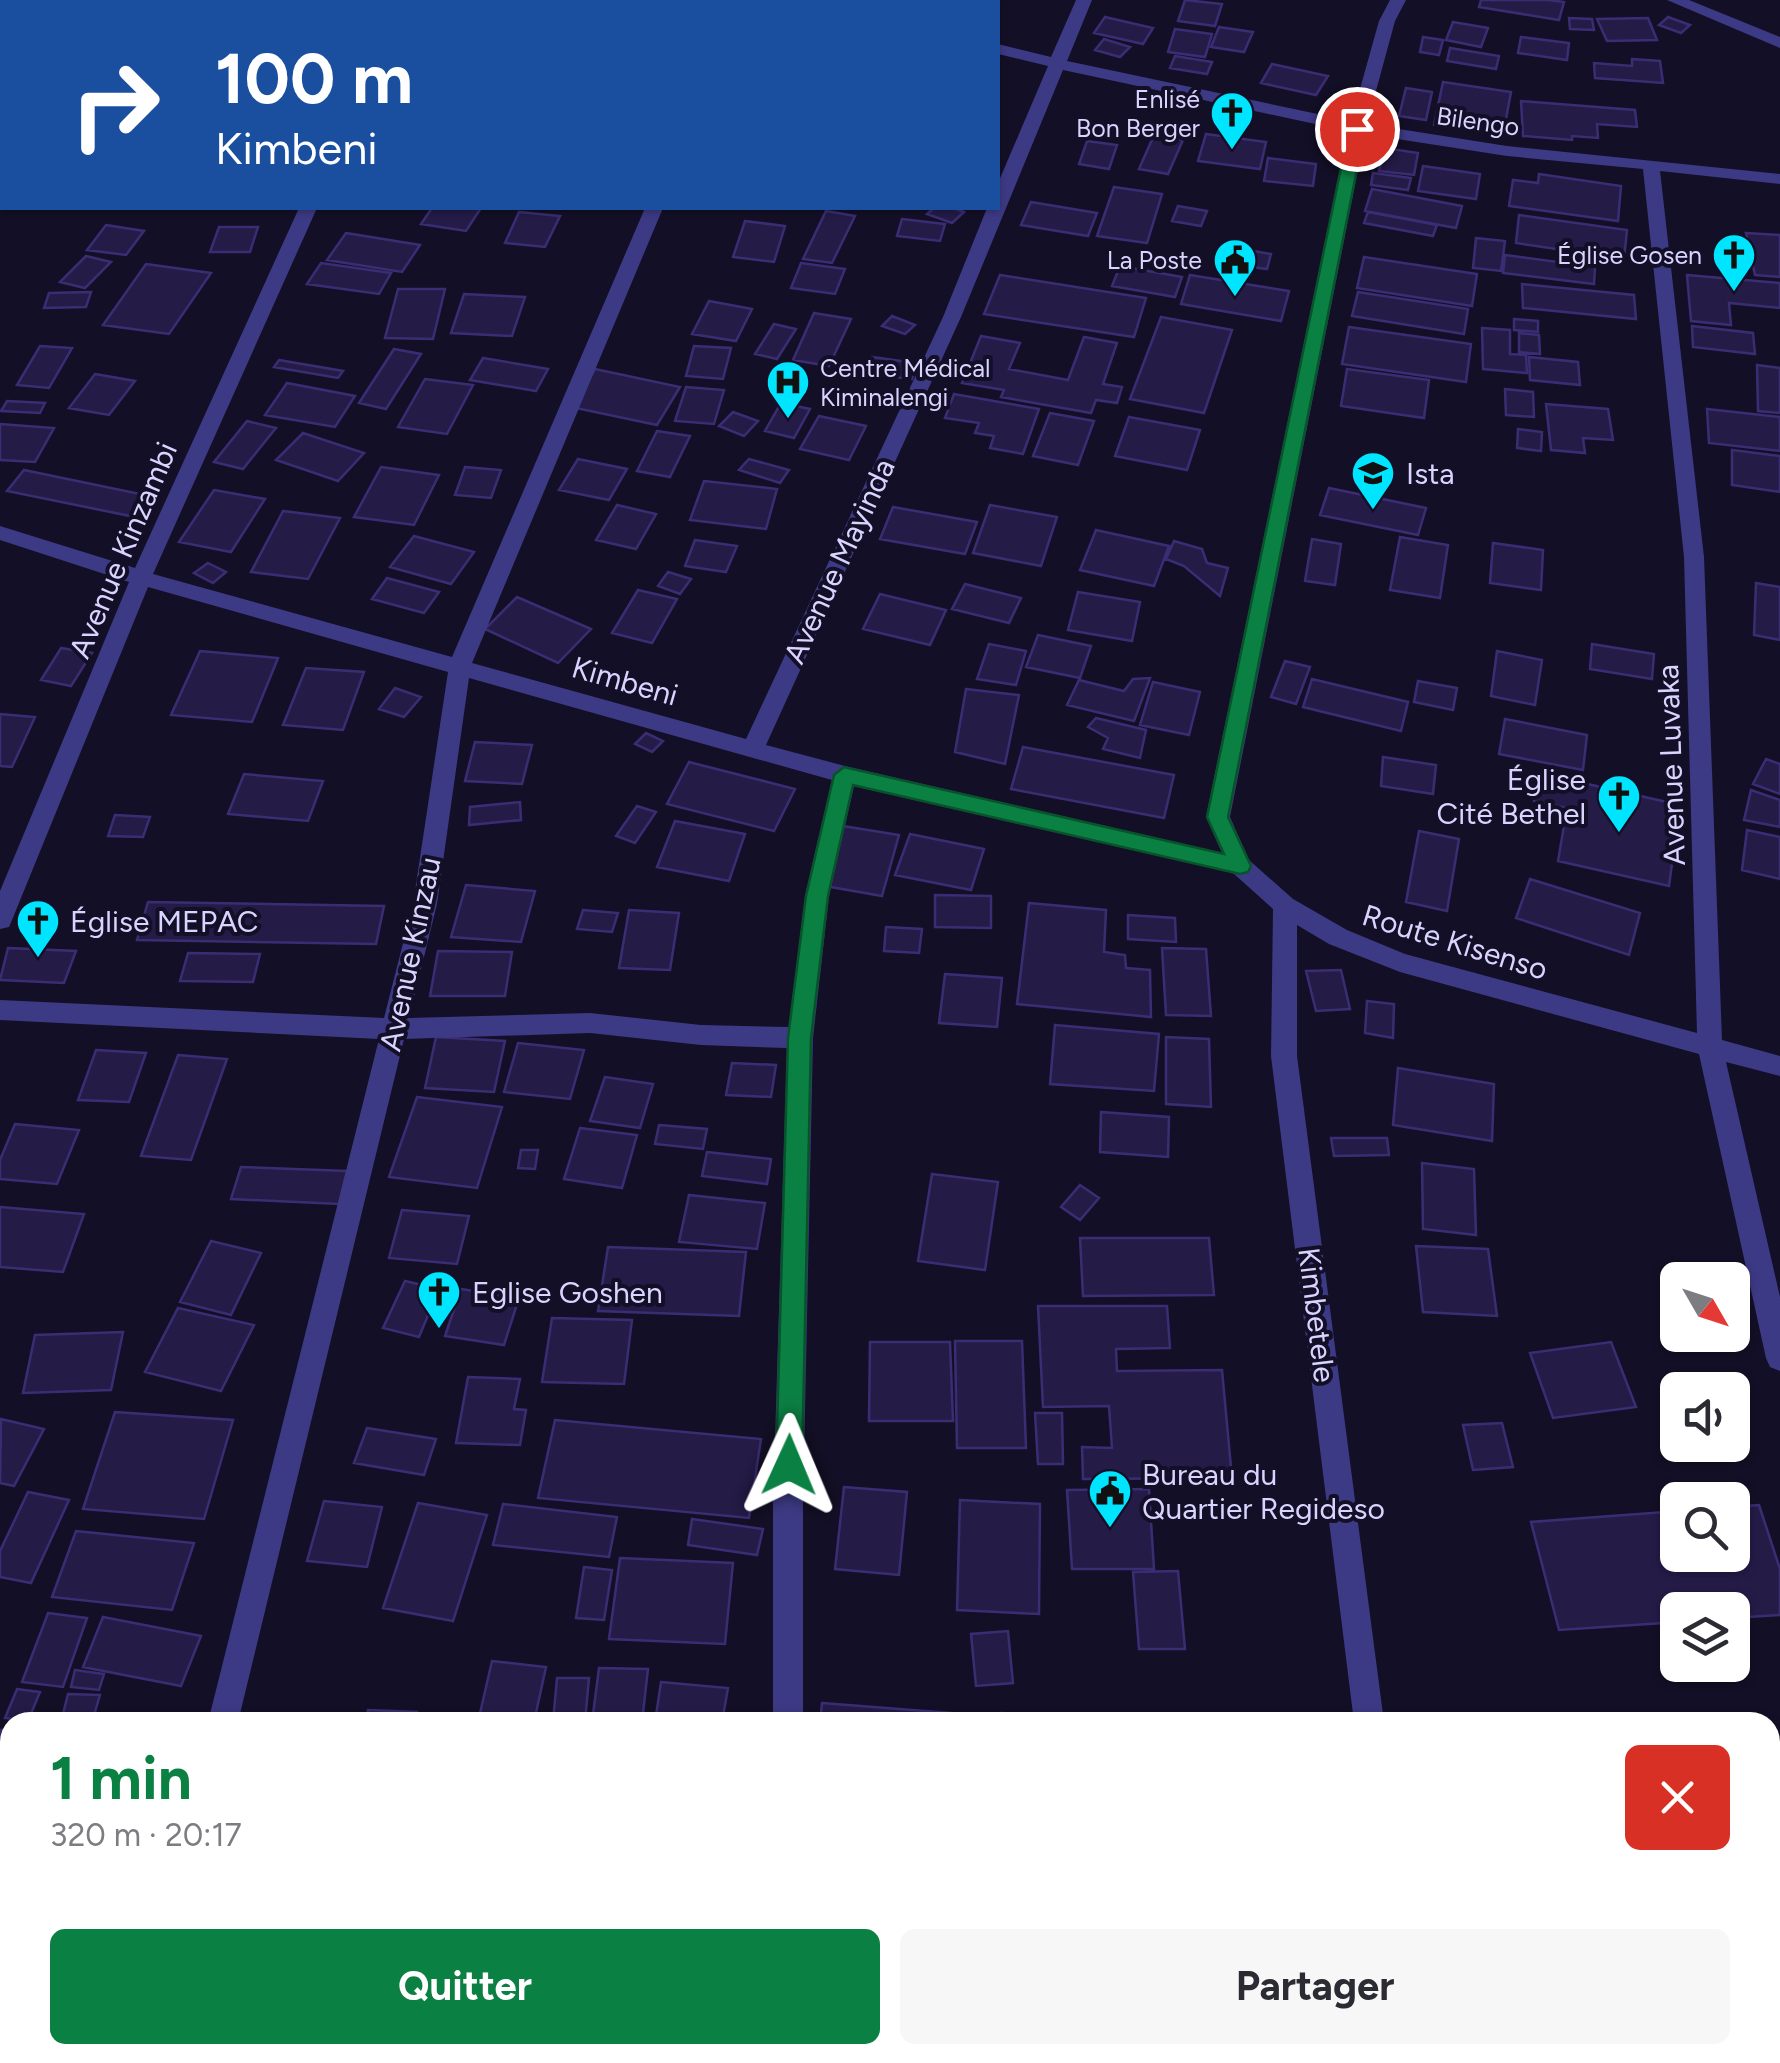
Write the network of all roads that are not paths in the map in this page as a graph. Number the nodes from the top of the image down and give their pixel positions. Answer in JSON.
{"nodes":[{"id":1,"x":1084,"y":0,"type":"edge"},
{"id":2,"x":1398,"y":0,"type":"edge"},
{"id":3,"x":1675,"y":0,"type":"edge"},
{"id":4,"x":1780,"y":43,"type":"edge"},
{"id":5,"x":1000,"y":50,"type":"edge"},
{"id":6,"x":1054,"y":63,"type":"junction"},
{"id":7,"x":1357,"y":129,"type":"junction"},
{"id":8,"x":1651,"y":165,"type":"junction"},
{"id":9,"x":1780,"y":179,"type":"edge"},
{"id":10,"x":1000,"y":198,"type":"edge"},
{"id":11,"x":307,"y":210,"type":"edge"},
{"id":12,"x":653,"y":210,"type":"edge"},
{"id":13,"x":995,"y":210,"type":"edge"},
{"id":14,"x":0,"y":533,"type":"edge"},
{"id":15,"x":141,"y":578,"type":"junction"},
{"id":16,"x":460,"y":666,"type":"junction"},
{"id":17,"x":753,"y":749,"type":"junction"},
{"id":18,"x":844,"y":775,"type":"junction"},
{"id":19,"x":1240,"y":866,"type":"junction"},
{"id":20,"x":1285,"y":906,"type":"junction"},
{"id":21,"x":0,"y":920,"type":"edge"},
{"id":22,"x":0,"y":1010,"type":"edge"},
{"id":23,"x":394,"y":1029,"type":"junction"},
{"id":24,"x":800,"y":1038,"type":"junction"},
{"id":25,"x":1710,"y":1046,"type":"junction"},
{"id":26,"x":1780,"y":1066,"type":"edge"},
{"id":27,"x":1780,"y":1358,"type":"edge"},
{"id":28,"x":225,"y":1712,"type":"edge"},
{"id":29,"x":788,"y":1712,"type":"edge"},
{"id":30,"x":1369,"y":1712,"type":"edge"}],
"edges":[{"from":1,"to":6,"type":"street","name":"Avenue Mayinda"},
{"from":2,"to":7,"type":"street","name":"Route Kisenso"},
{"from":3,"to":4,"type":"street"},
{"from":5,"to":6,"type":"street","name":"Bilengo"},
{"from":6,"to":7,"type":"street","name":"Bilengo"},
{"from":6,"to":10,"type":"street","name":"Avenue Mayinda"},
{"from":7,"to":8,"type":"street","name":"Bilengo"},
{"from":7,"to":19,"type":"street","name":"Route Kisenso"},
{"from":8,"to":9,"type":"street","name":"Bilengo"},
{"from":8,"to":25,"type":"street","name":"Avenue Luvaka"},
{"from":11,"to":15,"type":"street","name":"Avenue Kinzambi"},
{"from":12,"to":16,"type":"street","name":"Avenue Kinzau"},
{"from":13,"to":17,"type":"street","name":"Avenue Mayinda"},
{"from":14,"to":15,"type":"street","name":"Kimbeni"},
{"from":15,"to":16,"type":"street","name":"Kimbeni"},
{"from":15,"to":21,"type":"street","name":"Avenue Kinzambi"},
{"from":16,"to":17,"type":"street","name":"Kimbeni"},
{"from":16,"to":23,"type":"street","name":"Avenue Kinzau"},
{"from":17,"to":18,"type":"street","name":"Kimbeni"},
{"from":18,"to":19,"type":"street","name":"Kimbeni"},
{"from":18,"to":24,"type":"street"},
{"from":19,"to":20,"type":"street","name":"Route Kisenso"},
{"from":20,"to":25,"type":"street","name":"Route Kisenso"},
{"from":20,"to":30,"type":"street","name":"Kimbetele"},
{"from":22,"to":23,"type":"street"},
{"from":23,"to":24,"type":"street"},
{"from":23,"to":28,"type":"street","name":"Avenue Kinzau"},
{"from":24,"to":29,"type":"street"},
{"from":25,"to":26,"type":"street","name":"Route Kisenso"},
{"from":25,"to":27,"type":"street","name":"Avenue Luvaka"}]}
